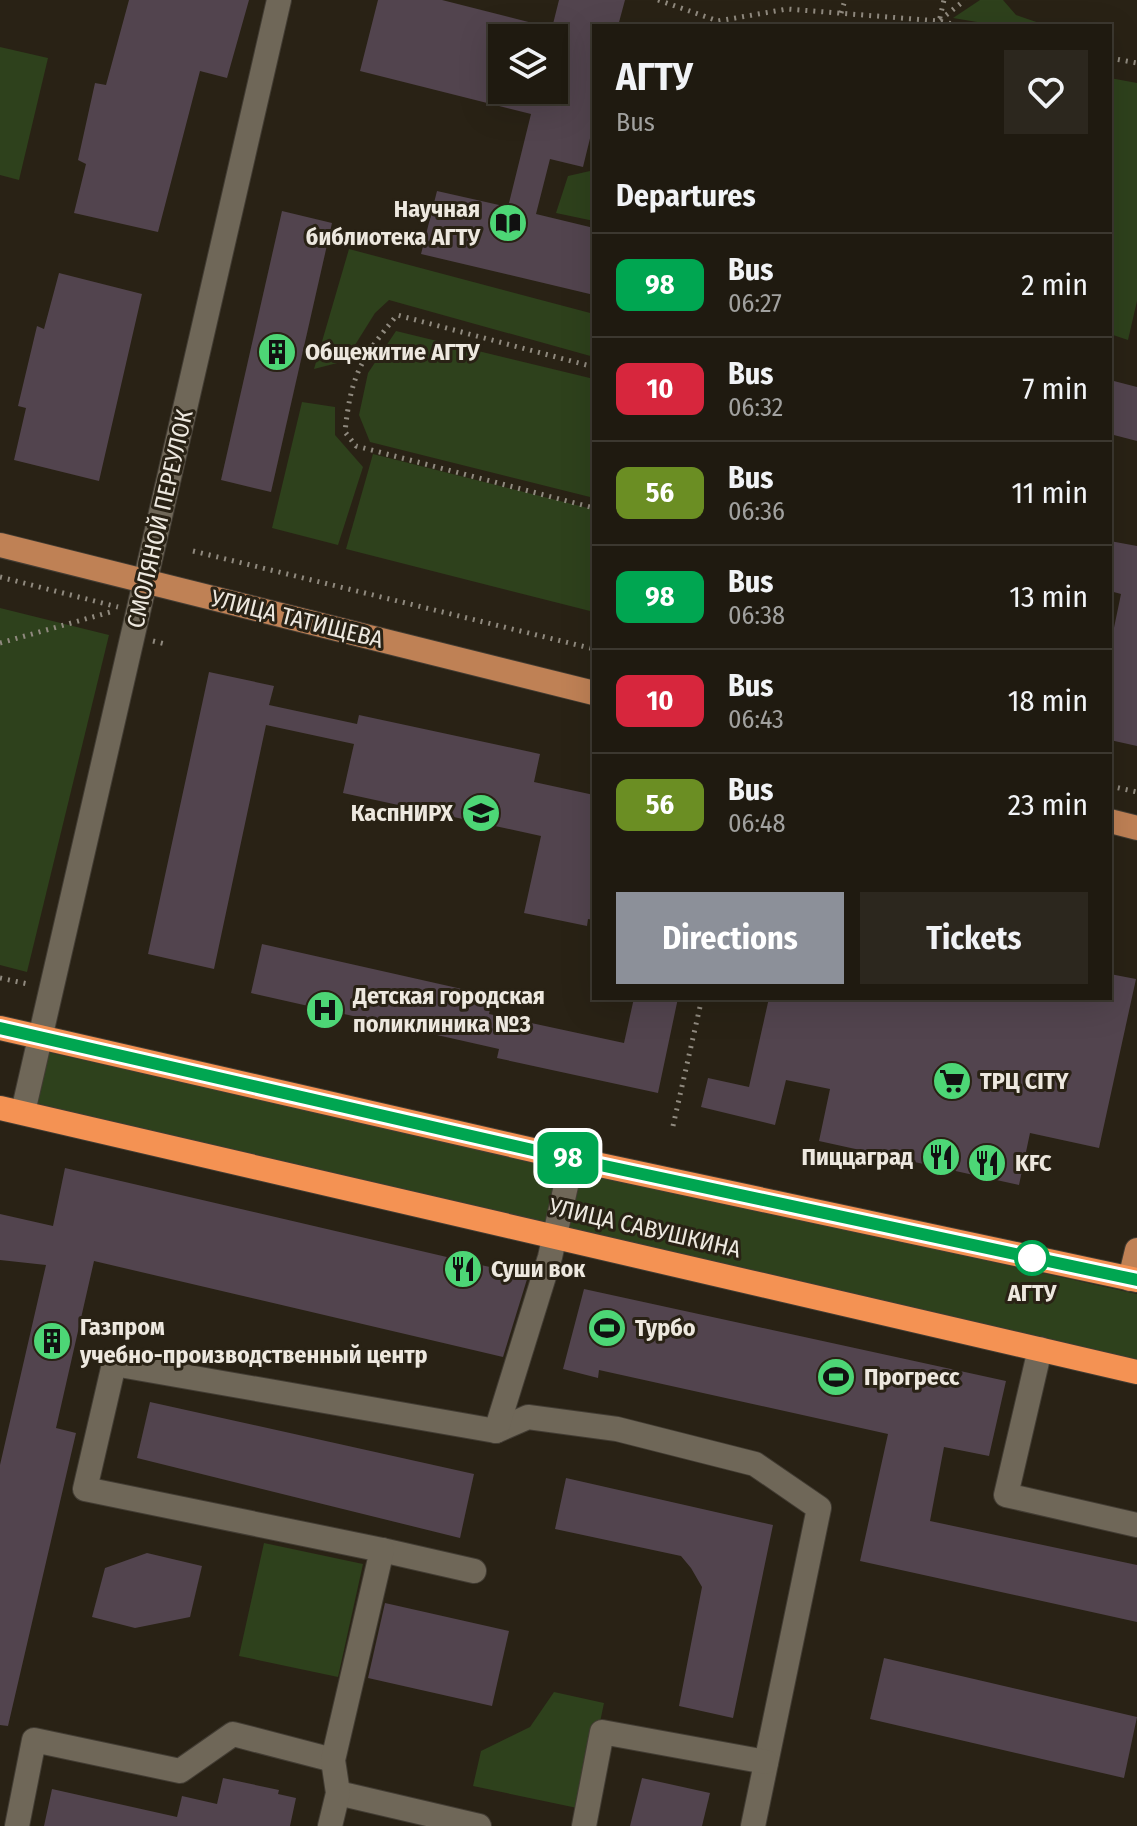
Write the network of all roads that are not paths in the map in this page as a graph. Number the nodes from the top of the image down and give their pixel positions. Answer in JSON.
{"nodes":[{"id":1,"x":279,"y":0,"type":"edge"},
{"id":2,"x":0,"y":545,"type":"edge"},
{"id":3,"x":146,"y":581,"type":"junction"},
{"id":4,"x":592,"y":692,"type":"edge"},
{"id":5,"x":1112,"y":822,"type":"edge"},
{"id":6,"x":1137,"y":828,"type":"edge"},
{"id":7,"x":0,"y":1028,"type":"edge"},
{"id":8,"x":42,"y":1038,"type":"junction"},
{"id":9,"x":12,"y":1110,"type":"edge"},
{"id":10,"x":572,"y":1159,"type":"junction"},
{"id":11,"x":555,"y":1236,"type":"junction"},
{"id":12,"x":1137,"y":1250,"type":"edge"},
{"id":13,"x":1134,"y":1279,"type":"edge"},
{"id":14,"x":1040,"y":1349,"type":"junction"},
{"id":15,"x":1137,"y":1372,"type":"edge"},
{"id":16,"x":496,"y":1431,"type":"junction"},
{"id":17,"x":1137,"y":1525,"type":"edge"},
{"id":18,"x":382,"y":1550,"type":"junction"},
{"id":19,"x":474,"y":1571,"type":"dead end"},
{"id":20,"x":333,"y":1760,"type":"junction"},
{"id":21,"x":766,"y":1762,"type":"junction"},
{"id":22,"x":338,"y":1793,"type":"junction"},
{"id":23,"x":17,"y":1826,"type":"edge"},
{"id":24,"x":330,"y":1826,"type":"edge"},
{"id":25,"x":479,"y":1826,"type":"edge"},
{"id":26,"x":584,"y":1826,"type":"edge"},
{"id":27,"x":753,"y":1826,"type":"edge"}],
"edges":[{"from":1,"to":3,"type":"street","name":"СМОЛЯНОЙ ПЕРЕУЛОК"},
{"from":2,"to":3,"type":"main road","name":"УЛИЦА ТАТИЩЕВА"},
{"from":3,"to":4,"type":"main road","name":"УЛИЦА ТАТИЩЕВА"},
{"from":3,"to":8,"type":"street","name":"СМОЛЯНОЙ ПЕРЕУЛОК"},
{"from":5,"to":6,"type":"main road"},
{"from":7,"to":8,"type":"highway"},
{"from":8,"to":9,"type":"street","name":"СМОЛЯНОЙ ПЕРЕУЛОК"},
{"from":8,"to":10,"type":"highway"},
{"from":9,"to":11,"type":"highway","name":"УЛИЦА САВУШКИНА"},
{"from":10,"to":11,"type":"street"},
{"from":10,"to":13,"type":"highway"},
{"from":11,"to":14,"type":"highway","name":"УЛИЦА САВУШКИНА"},
{"from":11,"to":16,"type":"street"},
{"from":12,"to":13,"type":"main road"},
{"from":14,"to":15,"type":"highway","name":"УЛИЦА САВУШКИНА"},
{"from":14,"to":17,"type":"street"},
{"from":16,"to":18,"type":"street"},
{"from":16,"to":21,"type":"street"},
{"from":18,"to":19,"type":"street"},
{"from":18,"to":20,"type":"street"},
{"from":20,"to":22,"type":"street"},
{"from":20,"to":23,"type":"street"},
{"from":21,"to":26,"type":"street"},
{"from":21,"to":27,"type":"street"},
{"from":22,"to":24,"type":"street"},
{"from":22,"to":25,"type":"street"}]}
